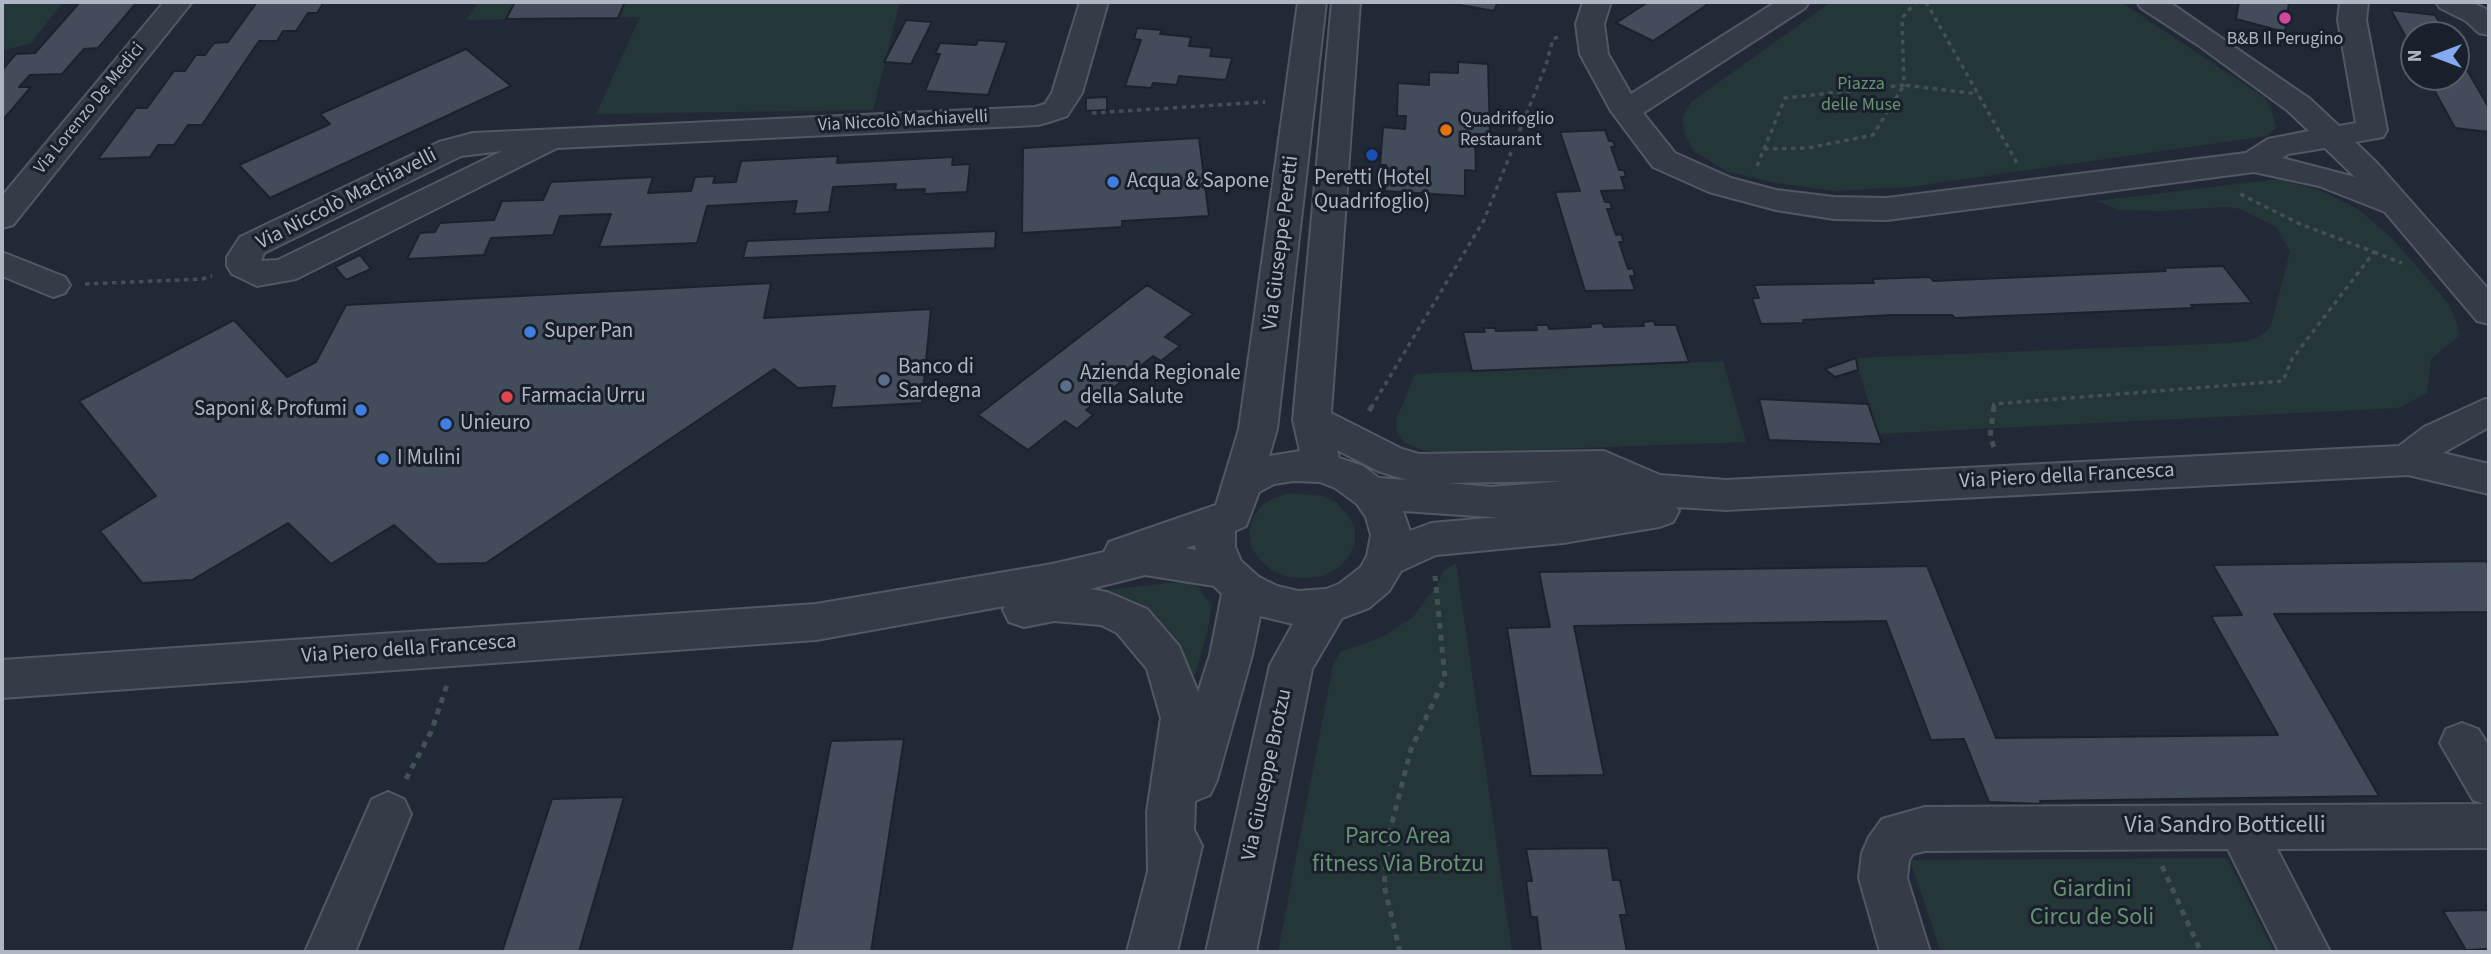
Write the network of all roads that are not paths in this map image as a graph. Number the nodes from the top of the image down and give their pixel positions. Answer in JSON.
{"nodes":[{"id":1,"x":178,"y":2,"type":"edge"},
{"id":2,"x":1094,"y":2,"type":"edge"},
{"id":3,"x":1312,"y":2,"type":"edge"},
{"id":4,"x":1346,"y":2,"type":"edge"},
{"id":5,"x":1597,"y":2,"type":"edge"},
{"id":6,"x":1795,"y":2,"type":"edge"},
{"id":7,"x":2151,"y":2,"type":"edge"},
{"id":8,"x":2354,"y":2,"type":"edge"},
{"id":9,"x":2450,"y":2,"type":"edge"},
{"id":10,"x":2489,"y":27,"type":"edge"},
{"id":11,"x":1626,"y":111,"type":"junction"},
{"id":12,"x":2333,"y":137,"type":"junction"},
{"id":13,"x":2253,"y":162,"type":"junction"},
{"id":14,"x":2397,"y":205,"type":"junction"},
{"id":15,"x":2,"y":217,"type":"edge"},
{"id":16,"x":2,"y":263,"type":"edge"},
{"id":17,"x":244,"y":266,"type":"road end"},
{"id":18,"x":52,"y":285,"type":"road end"},
{"id":19,"x":2489,"y":313,"type":"edge"},
{"id":20,"x":2488,"y":406,"type":"edge"},
{"id":21,"x":1336,"y":454,"type":"junction"},
{"id":22,"x":2408,"y":460,"type":"junction"},
{"id":23,"x":2489,"y":479,"type":"edge"},
{"id":24,"x":1658,"y":490,"type":"junction"},
{"id":25,"x":1371,"y":493,"type":"junction"},
{"id":26,"x":1726,"y":495,"type":"junction"},
{"id":27,"x":1237,"y":499,"type":"junction"},
{"id":28,"x":1387,"y":559,"type":"junction"},
{"id":29,"x":1234,"y":580,"type":"junction"},
{"id":30,"x":1052,"y":581,"type":"junction"},
{"id":31,"x":1327,"y":606,"type":"junction"},
{"id":32,"x":816,"y":622,"type":"junction"},
{"id":33,"x":2,"y":679,"type":"edge"},
{"id":34,"x":2462,"y":743,"type":"dead end"},
{"id":35,"x":2489,"y":785,"type":"edge"},
{"id":36,"x":388,"y":814,"type":"road end"},
{"id":37,"x":2489,"y":826,"type":"edge"},
{"id":38,"x":2241,"y":827,"type":"junction"},
{"id":39,"x":1171,"y":872,"type":"junction"},
{"id":40,"x":330,"y":952,"type":"edge"},
{"id":41,"x":1152,"y":952,"type":"edge"},
{"id":42,"x":1231,"y":952,"type":"edge"},
{"id":43,"x":1905,"y":952,"type":"edge"},
{"id":44,"x":2305,"y":952,"type":"edge"}],
"edges":[{"from":1,"to":15,"type":"street","name":"Via Lorenzo De Medici"},
{"from":2,"to":17,"type":"street","name":"Via Niccolò Machiavelli"},
{"from":3,"to":27,"type":"street","name":"Via Giuseppe Peretti"},
{"from":4,"to":21,"type":"street","name":"Via Giuseppe Peretti"},
{"from":5,"to":11,"type":"street"},
{"from":6,"to":11,"type":"street"},
{"from":7,"to":12,"type":"street"},
{"from":8,"to":12,"type":"street"},
{"from":9,"to":10,"type":"street"},
{"from":11,"to":13,"type":"street"},
{"from":12,"to":13,"type":"street"},
{"from":12,"to":14,"type":"street"},
{"from":13,"to":14,"type":"street"},
{"from":14,"to":19,"type":"street"},
{"from":16,"to":18,"type":"street"},
{"from":20,"to":22,"type":"street"},
{"from":21,"to":24,"type":"street"},
{"from":21,"to":25,"type":"street"},
{"from":21,"to":27,"type":"street"},
{"from":22,"to":23,"type":"street","name":"Via Piero della Francesca"},
{"from":22,"to":26,"type":"street","name":"Via Piero della Francesca"},
{"from":24,"to":25,"type":"street","name":"Via Piero della Francesca"},
{"from":24,"to":26,"type":"street","name":"Via Piero della Francesca"},
{"from":25,"to":28,"type":"street"},
{"from":26,"to":28,"type":"street","name":"Via Piero della Francesca"},
{"from":27,"to":29,"type":"street"},
{"from":27,"to":30,"type":"street","name":"Via Piero della Francesca"},
{"from":28,"to":31,"type":"street"},
{"from":29,"to":30,"type":"street","name":"Via Piero della Francesca"},
{"from":29,"to":31,"type":"street"},
{"from":29,"to":39,"type":"street"},
{"from":30,"to":32,"type":"street","name":"Via Piero della Francesca"},
{"from":31,"to":42,"type":"street","name":"Via Giuseppe Brotzu"},
{"from":32,"to":33,"type":"street","name":"Via Piero della Francesca"},
{"from":32,"to":39,"type":"street","name":"Via Piero della Francesca"},
{"from":34,"to":35,"type":"street"},
{"from":36,"to":40,"type":"street"},
{"from":37,"to":38,"type":"street","name":"Via Sandro Botticelli"},
{"from":38,"to":43,"type":"street","name":"Via Sandro Botticelli"},
{"from":38,"to":44,"type":"street"},
{"from":39,"to":41,"type":"street"}]}
